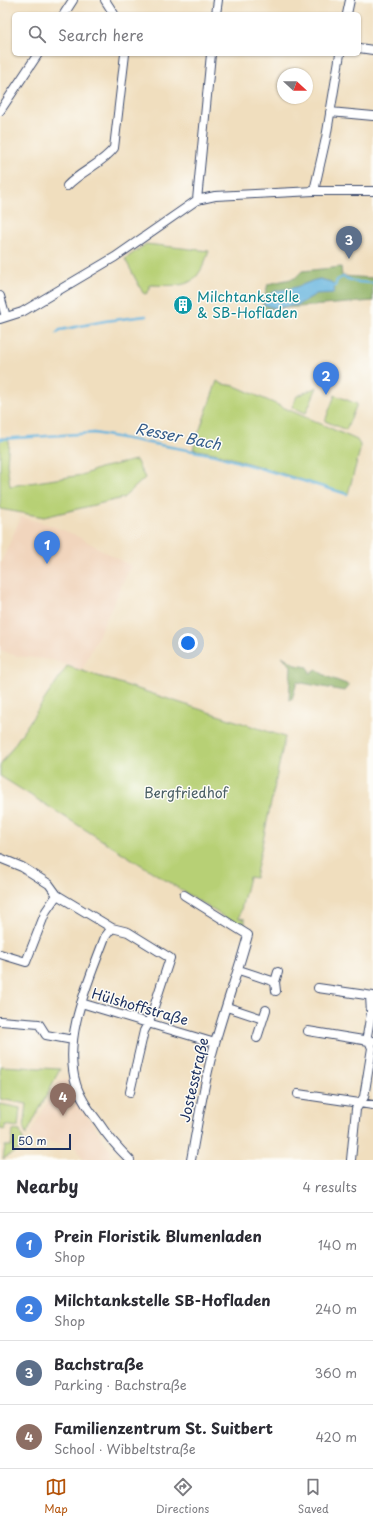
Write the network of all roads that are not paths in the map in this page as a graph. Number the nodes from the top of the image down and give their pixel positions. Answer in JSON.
{"nodes":[{"id":1,"x":73,"y":0,"type":"edge"},
{"id":2,"x":105,"y":0,"type":"edge"},
{"id":3,"x":218,"y":0,"type":"edge"},
{"id":4,"x":350,"y":0,"type":"edge"},
{"id":5,"x":65,"y":12,"type":"edge"},
{"id":6,"x":113,"y":12,"type":"edge"},
{"id":7,"x":216,"y":12,"type":"edge"},
{"id":8,"x":347,"y":12,"type":"edge"},
{"id":9,"x":361,"y":48,"type":"edge"},
{"id":10,"x":373,"y":50,"type":"edge"},
{"id":11,"x":37,"y":56,"type":"edge"},
{"id":12,"x":125,"y":56,"type":"edge"},
{"id":13,"x":211,"y":56,"type":"edge"},
{"id":14,"x":340,"y":56,"type":"edge"},
{"id":15,"x":0,"y":111,"type":"edge"},
{"id":16,"x":330,"y":112,"type":"junction"},
{"id":17,"x":373,"y":116,"type":"edge"},
{"id":18,"x":67,"y":186,"type":"dead end"},
{"id":19,"x":314,"y":191,"type":"junction"},
{"id":20,"x":373,"y":191,"type":"edge"},
{"id":21,"x":197,"y":200,"type":"junction"},
{"id":22,"x":0,"y":296,"type":"edge"},
{"id":23,"x":3,"y":318,"type":"edge"},
{"id":24,"x":0,"y":858,"type":"edge"},
{"id":25,"x":57,"y":895,"type":"junction"},
{"id":26,"x":184,"y":895,"type":"dead end"},
{"id":27,"x":112,"y":928,"type":"junction"},
{"id":28,"x":0,"y":954,"type":"edge"},
{"id":29,"x":239,"y":970,"type":"junction"},
{"id":30,"x":278,"y":972,"type":"dead end"},
{"id":31,"x":275,"y":982,"type":"junction"},
{"id":32,"x":318,"y":988,"type":"dead end"},
{"id":33,"x":276,"y":991,"type":"dead end"},
{"id":34,"x":372,"y":996,"type":"edge"},
{"id":35,"x":81,"y":1003,"type":"junction"},
{"id":36,"x":227,"y":1007,"type":"junction"},
{"id":37,"x":266,"y":1010,"type":"dead end"},
{"id":38,"x":264,"y":1018,"type":"junction"},
{"id":39,"x":0,"y":1021,"type":"edge"},
{"id":40,"x":149,"y":1022,"type":"junction"},
{"id":41,"x":308,"y":1031,"type":"dead end"},
{"id":42,"x":258,"y":1038,"type":"dead end"},
{"id":43,"x":73,"y":1040,"type":"junction"},
{"id":44,"x":371,"y":1041,"type":"edge"},
{"id":45,"x":215,"y":1043,"type":"junction"},
{"id":46,"x":130,"y":1092,"type":"dead end"},
{"id":47,"x":298,"y":1094,"type":"dead end"},
{"id":48,"x":360,"y":1103,"type":"junction"},
{"id":49,"x":373,"y":1105,"type":"edge"},
{"id":50,"x":130,"y":1160,"type":"edge"},
{"id":51,"x":191,"y":1160,"type":"edge"},
{"id":52,"x":351,"y":1160,"type":"edge"}],
"edges":[{"from":1,"to":5,"type":"street"},
{"from":2,"to":6,"type":"street"},
{"from":3,"to":7,"type":"street"},
{"from":4,"to":8,"type":"street"},
{"from":9,"to":10,"type":"street"},
{"from":11,"to":15,"type":"street"},
{"from":12,"to":18,"type":"street"},
{"from":13,"to":21,"type":"street"},
{"from":14,"to":16,"type":"street"},
{"from":16,"to":17,"type":"street"},
{"from":16,"to":19,"type":"street"},
{"from":19,"to":20,"type":"street"},
{"from":19,"to":21,"type":"street"},
{"from":21,"to":23,"type":"street"},
{"from":22,"to":23,"type":"street"},
{"from":24,"to":25,"type":"street"},
{"from":25,"to":27,"type":"street"},
{"from":25,"to":28,"type":"street"},
{"from":26,"to":29,"type":"street","name":"Jostesstraße"},
{"from":27,"to":35,"type":"street"},
{"from":27,"to":40,"type":"street"},
{"from":29,"to":31,"type":"street"},
{"from":29,"to":36,"type":"street","name":"Jostesstraße"},
{"from":30,"to":31,"type":"street"},
{"from":31,"to":33,"type":"street"},
{"from":32,"to":34,"type":"street"},
{"from":34,"to":44,"type":"street"},
{"from":35,"to":40,"type":"street","name":"Hülshoffstraße"},
{"from":35,"to":43,"type":"street"},
{"from":36,"to":38,"type":"street"},
{"from":36,"to":45,"type":"street","name":"Jostesstraße"},
{"from":37,"to":38,"type":"street"},
{"from":38,"to":42,"type":"street"},
{"from":39,"to":43,"type":"street"},
{"from":40,"to":45,"type":"street","name":"Hülshoffstraße"},
{"from":40,"to":46,"type":"street"},
{"from":41,"to":44,"type":"street"},
{"from":43,"to":50,"type":"street"},
{"from":44,"to":48,"type":"street"},
{"from":45,"to":51,"type":"street","name":"Jostesstraße"},
{"from":47,"to":48,"type":"street"},
{"from":48,"to":49,"type":"street"},
{"from":48,"to":52,"type":"street"}]}
